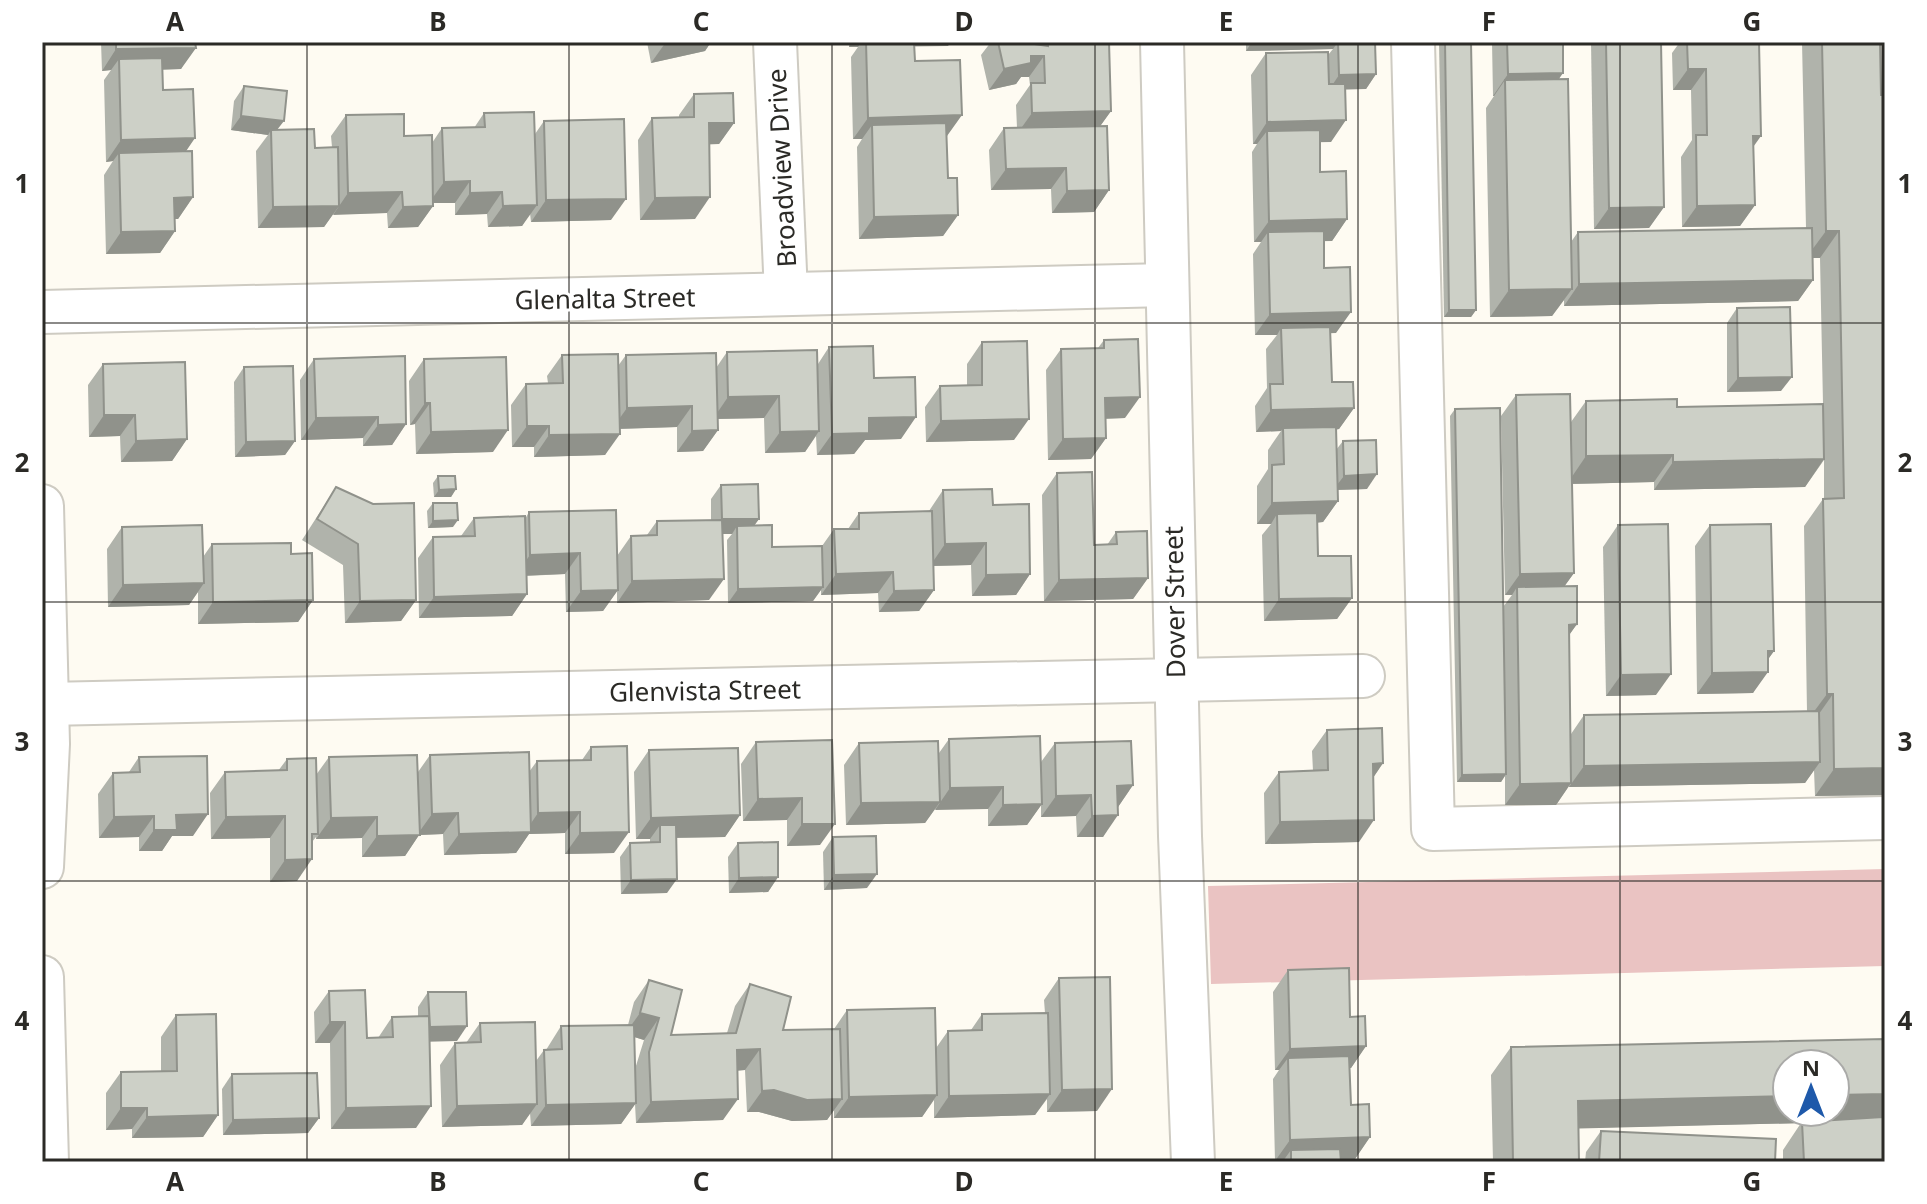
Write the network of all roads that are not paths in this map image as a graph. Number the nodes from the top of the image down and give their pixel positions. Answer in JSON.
{"nodes":[{"id":1,"x":775,"y":42,"type":"edge"},
{"id":2,"x":1162,"y":42,"type":"edge"},
{"id":3,"x":1413,"y":42,"type":"edge"},
{"id":4,"x":1167,"y":285,"type":"junction"},
{"id":5,"x":786,"y":294,"type":"junction"},
{"id":6,"x":42,"y":312,"type":"edge"},
{"id":7,"x":42,"y":506,"type":"edge"},
{"id":8,"x":1363,"y":676,"type":"dead end"},
{"id":9,"x":1176,"y":680,"type":"junction"},
{"id":10,"x":47,"y":704,"type":"junction"},
{"id":11,"x":1885,"y":818,"type":"edge"},
{"id":12,"x":42,"y":867,"type":"edge"},
{"id":13,"x":42,"y":977,"type":"edge"},
{"id":14,"x":47,"y":1162,"type":"edge"},
{"id":15,"x":1193,"y":1162,"type":"edge"}],
"edges":[{"from":1,"to":5,"type":"street","name":"Broadview Drive"},
{"from":2,"to":4,"type":"street","name":"Dover Street"},
{"from":3,"to":11,"type":"street"},
{"from":4,"to":5,"type":"street","name":"Glenalta Street"},
{"from":4,"to":9,"type":"street","name":"Dover Street"},
{"from":5,"to":6,"type":"street","name":"Glenalta Street"},
{"from":7,"to":10,"type":"street"},
{"from":8,"to":9,"type":"street","name":"Glenvista Street"},
{"from":9,"to":10,"type":"street","name":"Glenvista Street"},
{"from":9,"to":15,"type":"street","name":"Dover Street"},
{"from":10,"to":12,"type":"street"},
{"from":13,"to":14,"type":"street"}]}
